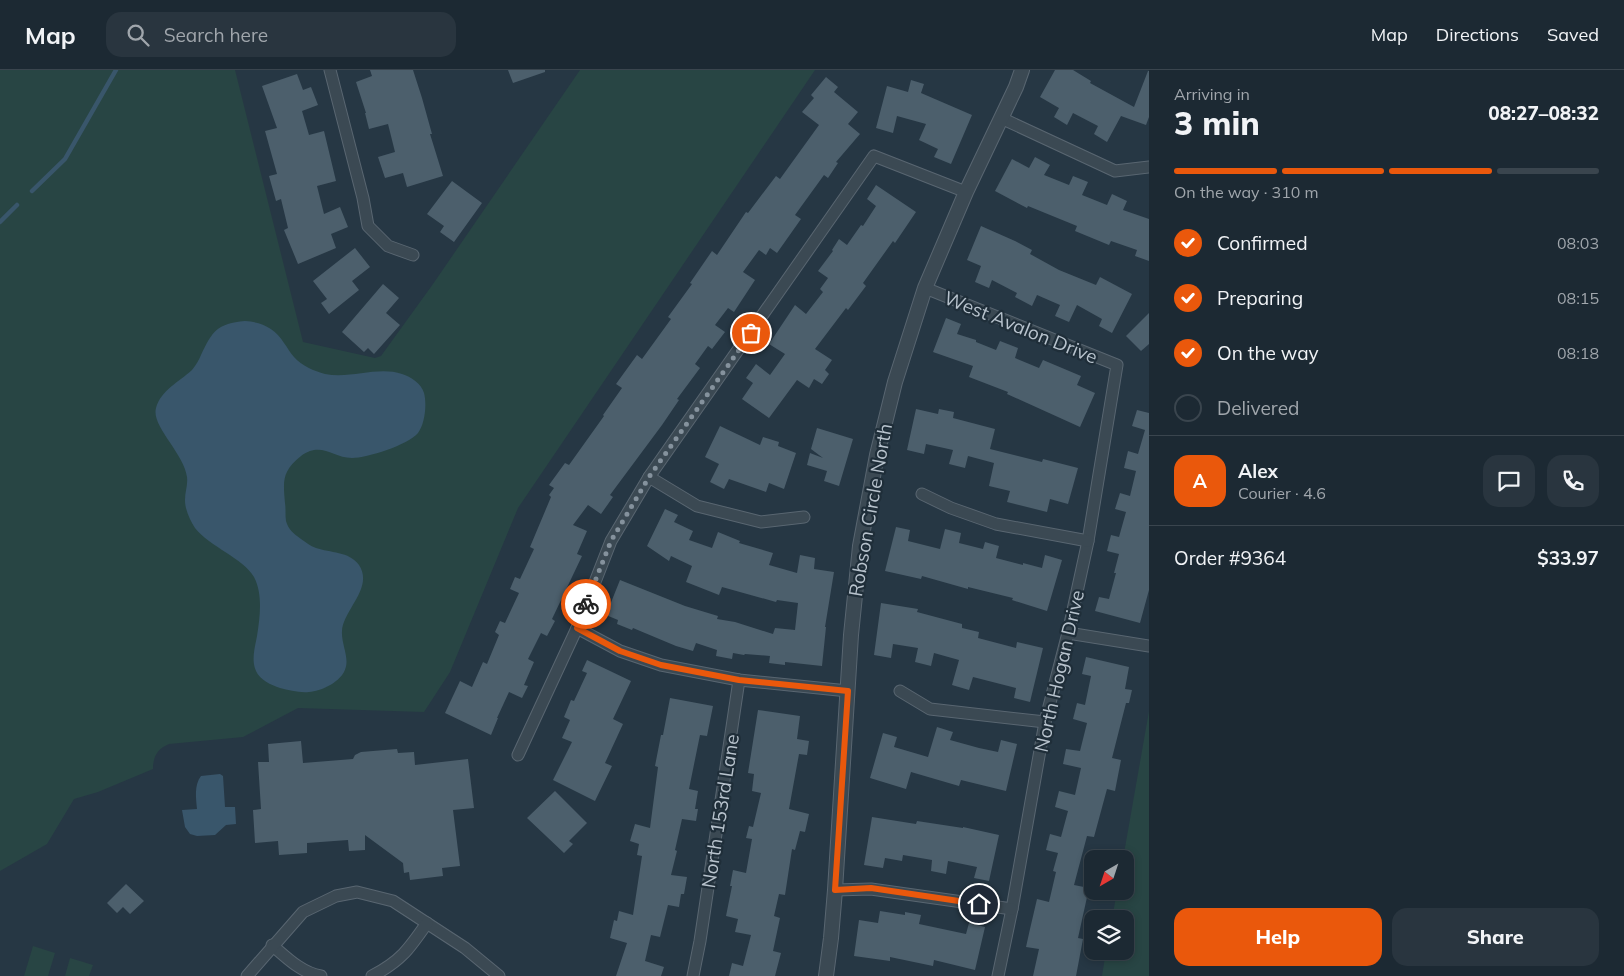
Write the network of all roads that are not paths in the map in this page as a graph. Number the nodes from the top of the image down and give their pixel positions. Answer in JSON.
{"nodes":[{"id":1,"x":330,"y":70,"type":"edge"},
{"id":2,"x":1022,"y":70,"type":"edge"},
{"id":3,"x":1002,"y":118,"type":"junction"},
{"id":4,"x":1149,"y":167,"type":"edge"},
{"id":5,"x":966,"y":192,"type":"junction"},
{"id":6,"x":413,"y":255,"type":"dead end"},
{"id":7,"x":925,"y":288,"type":"junction"},
{"id":8,"x":1117,"y":365,"type":"joint"},
{"id":9,"x":649,"y":477,"type":"junction"},
{"id":10,"x":922,"y":494,"type":"dead end"},
{"id":11,"x":804,"y":517,"type":"dead end"},
{"id":12,"x":1088,"y":542,"type":"junction"},
{"id":13,"x":577,"y":628,"type":"junction"},
{"id":14,"x":1068,"y":632,"type":"junction"},
{"id":15,"x":1149,"y":646,"type":"edge"},
{"id":16,"x":739,"y":680,"type":"junction"},
{"id":17,"x":848,"y":691,"type":"junction"},
{"id":18,"x":900,"y":692,"type":"dead end"},
{"id":19,"x":1045,"y":722,"type":"junction"},
{"id":20,"x":518,"y":755,"type":"dead end"},
{"id":21,"x":835,"y":890,"type":"junction"},
{"id":22,"x":1012,"y":909,"type":"junction"},
{"id":23,"x":427,"y":923,"type":"junction"},
{"id":24,"x":272,"y":945,"type":"junction"},
{"id":25,"x":247,"y":976,"type":"edge"},
{"id":26,"x":321,"y":976,"type":"edge"},
{"id":27,"x":372,"y":976,"type":"edge"},
{"id":28,"x":499,"y":976,"type":"edge"},
{"id":29,"x":693,"y":976,"type":"edge"},
{"id":30,"x":826,"y":976,"type":"edge"},
{"id":31,"x":998,"y":976,"type":"edge"}],
"edges":[{"from":1,"to":6,"type":"street"},
{"from":2,"to":3,"type":"street","name":"Robson Circle North"},
{"from":3,"to":4,"type":"street"},
{"from":3,"to":5,"type":"street","name":"Robson Circle North"},
{"from":5,"to":7,"type":"street","name":"Robson Circle North"},
{"from":5,"to":9,"type":"street"},
{"from":7,"to":8,"type":"street","name":"West Avalon Drive"},
{"from":7,"to":17,"type":"street","name":"Robson Circle North"},
{"from":8,"to":12,"type":"street","name":"North Hogan Drive"},
{"from":9,"to":11,"type":"street"},
{"from":9,"to":13,"type":"street"},
{"from":10,"to":12,"type":"street"},
{"from":12,"to":14,"type":"street","name":"North Hogan Drive"},
{"from":13,"to":16,"type":"street"},
{"from":13,"to":20,"type":"street"},
{"from":14,"to":15,"type":"street"},
{"from":14,"to":19,"type":"street","name":"North Hogan Drive"},
{"from":16,"to":17,"type":"street"},
{"from":16,"to":29,"type":"street","name":"North 153rd Lane"},
{"from":17,"to":21,"type":"street","name":"Robson Circle North"},
{"from":18,"to":19,"type":"street"},
{"from":19,"to":22,"type":"street","name":"North Hogan Drive"},
{"from":21,"to":22,"type":"street"},
{"from":21,"to":30,"type":"street","name":"Robson Circle North"},
{"from":22,"to":31,"type":"street","name":"North Hogan Drive"},
{"from":23,"to":24,"type":"street"},
{"from":23,"to":27,"type":"street"},
{"from":23,"to":28,"type":"street"},
{"from":24,"to":25,"type":"street"},
{"from":24,"to":26,"type":"street"}]}
